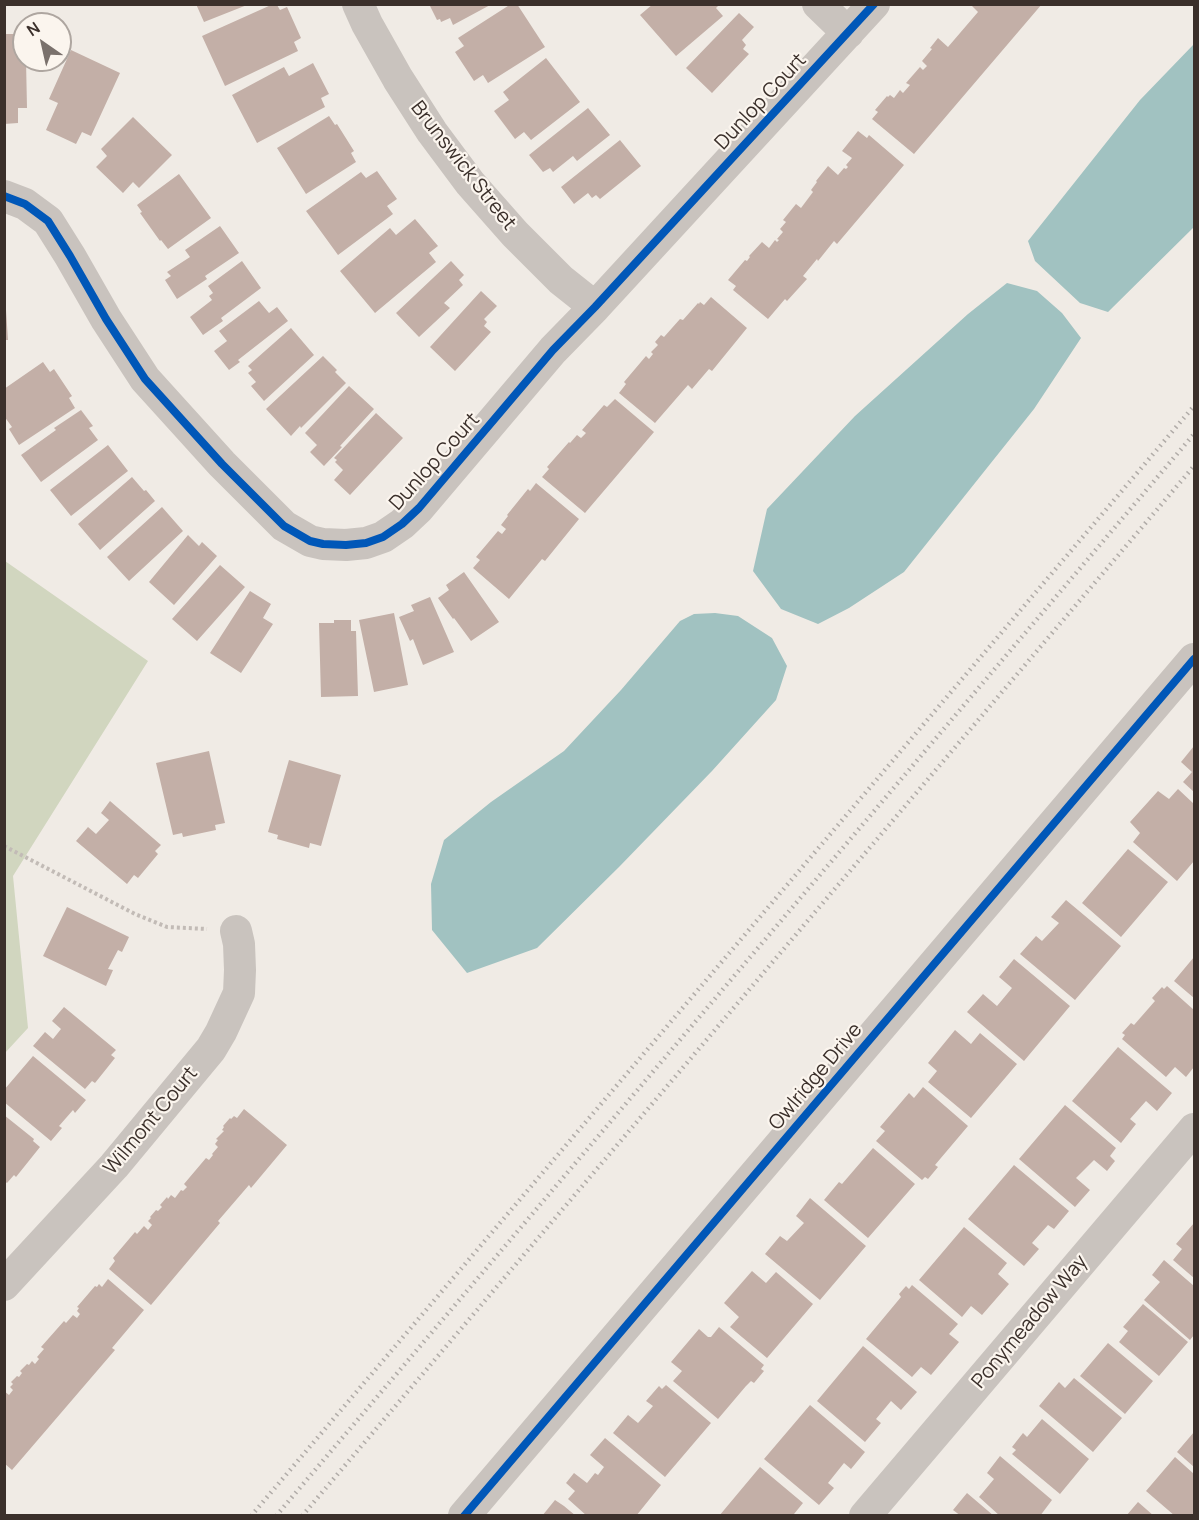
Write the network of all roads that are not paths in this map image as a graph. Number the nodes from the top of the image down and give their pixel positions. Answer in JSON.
{"nodes":[{"id":1,"x":358,"y":4,"type":"edge"},
{"id":2,"x":818,"y":4,"type":"edge"},
{"id":3,"x":874,"y":4,"type":"edge"},
{"id":4,"x":848,"y":33,"type":"junction"},
{"id":5,"x":4,"y":196,"type":"edge"},
{"id":6,"x":595,"y":307,"type":"junction"},
{"id":7,"x":1194,"y":659,"type":"edge"},
{"id":8,"x":236,"y":931,"type":"road end"},
{"id":9,"x":1194,"y":1129,"type":"edge"},
{"id":10,"x":4,"y":1285,"type":"edge"},
{"id":11,"x":464,"y":1515,"type":"edge"},
{"id":12,"x":865,"y":1515,"type":"edge"}],
"edges":[{"from":1,"to":6,"type":"street","name":"Brunswick Street"},
{"from":2,"to":4,"type":"street"},
{"from":3,"to":4,"type":"street","name":"Dunlop Court"},
{"from":4,"to":6,"type":"street","name":"Dunlop Court"},
{"from":5,"to":6,"type":"street","name":"Dunlop Court"},
{"from":7,"to":11,"type":"street","name":"Owlridge Drive"},
{"from":8,"to":10,"type":"street","name":"Wilmont Court"},
{"from":9,"to":12,"type":"street","name":"Ponymeadow Way"}]}
